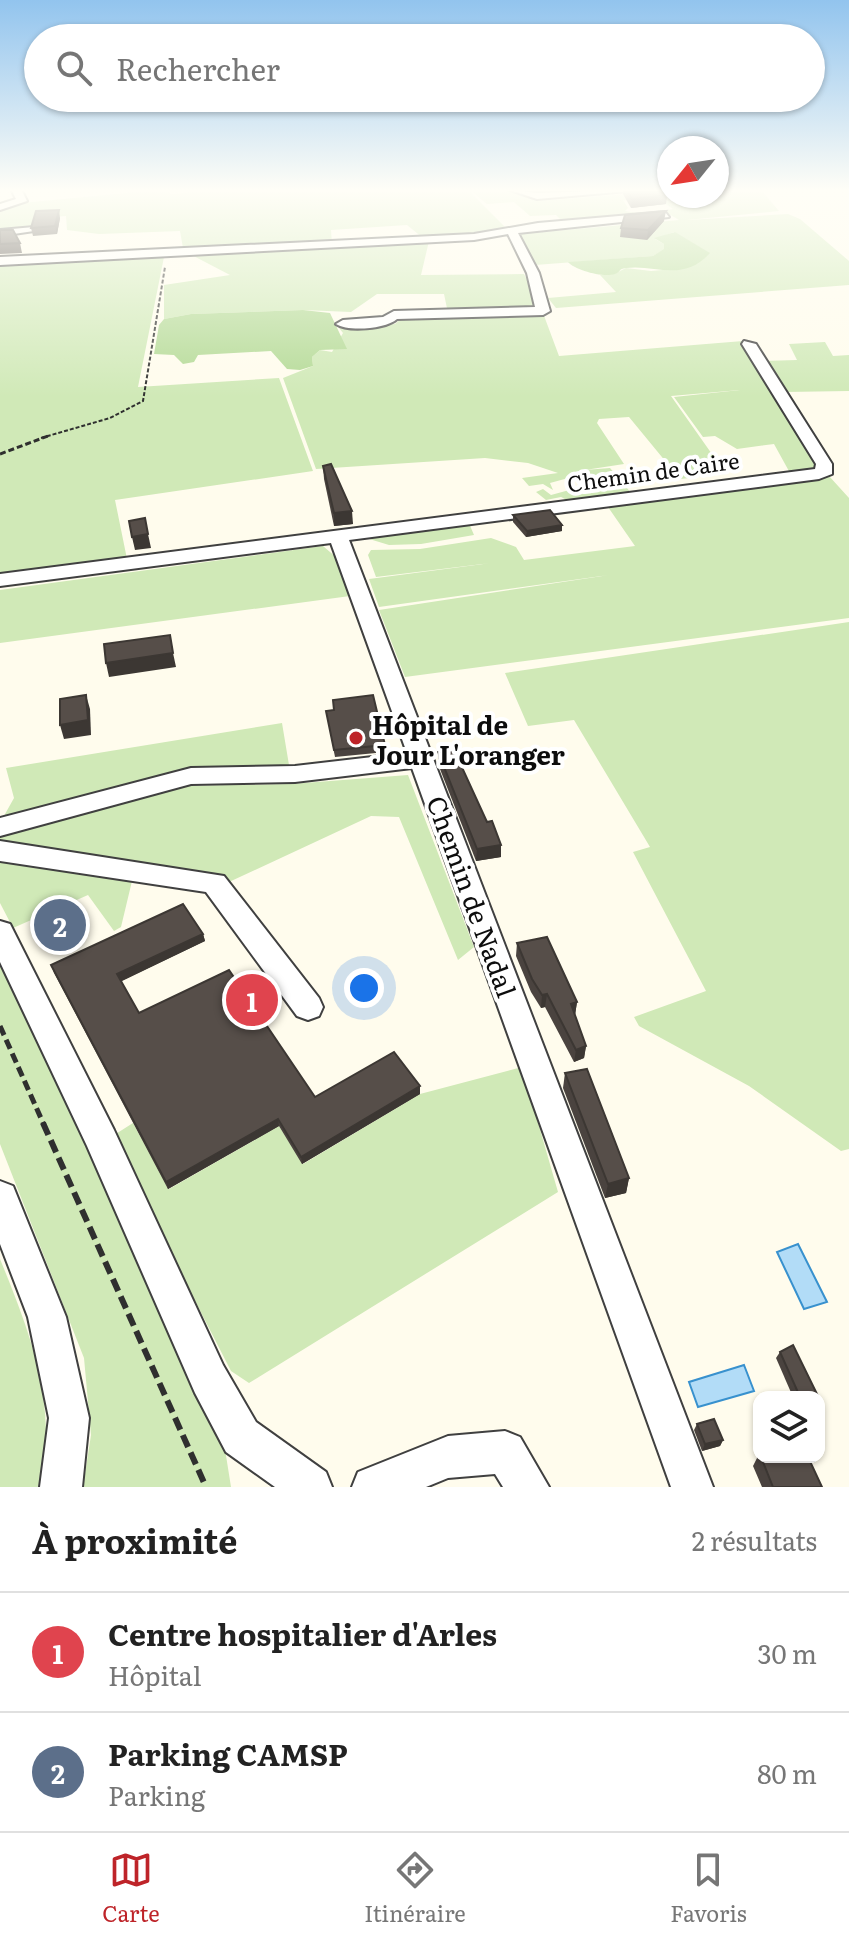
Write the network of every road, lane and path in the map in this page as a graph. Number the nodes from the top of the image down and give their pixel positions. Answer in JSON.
{"nodes":[{"id":1,"x":41,"y":258,"type":"edge"},
{"id":2,"x":169,"y":258,"type":"edge"},
{"id":3,"x":526,"y":258,"type":"edge"},
{"id":4,"x":0,"y":261,"type":"edge"},
{"id":5,"x":343,"y":324,"type":"dead end"},
{"id":6,"x":749,"y":344,"type":"dead end"},
{"id":7,"x":0,"y":454,"type":"edge"},
{"id":8,"x":338,"y":535,"type":"junction"},
{"id":9,"x":0,"y":580,"type":"edge"},
{"id":10,"x":422,"y":759,"type":"junction"},
{"id":11,"x":0,"y":827,"type":"edge"},
{"id":12,"x":0,"y":851,"type":"edge"},
{"id":13,"x":0,"y":932,"type":"edge"},
{"id":14,"x":308,"y":1007,"type":"dead end"},
{"id":15,"x":0,"y":1026,"type":"edge"},
{"id":16,"x":0,"y":1198,"type":"edge"},
{"id":17,"x":61,"y":1487,"type":"edge"},
{"id":18,"x":206,"y":1487,"type":"edge"},
{"id":19,"x":311,"y":1487,"type":"edge"},
{"id":20,"x":373,"y":1487,"type":"edge"},
{"id":21,"x":528,"y":1487,"type":"edge"},
{"id":22,"x":692,"y":1487,"type":"edge"}],
"edges":[{"from":1,"to":4,"type":"street"},
{"from":2,"to":7,"type":"path"},
{"from":3,"to":5,"type":"street"},
{"from":6,"to":8,"type":"street","name":"Chemin de Caire"},
{"from":8,"to":9,"type":"street"},
{"from":8,"to":10,"type":"street","name":"Chemin de Nadal"},
{"from":10,"to":11,"type":"street"},
{"from":10,"to":22,"type":"street","name":"Chemin de Nadal"},
{"from":12,"to":14,"type":"street"},
{"from":13,"to":19,"type":"street"},
{"from":15,"to":18,"type":"path"},
{"from":16,"to":17,"type":"street"},
{"from":20,"to":21,"type":"street"}]}
